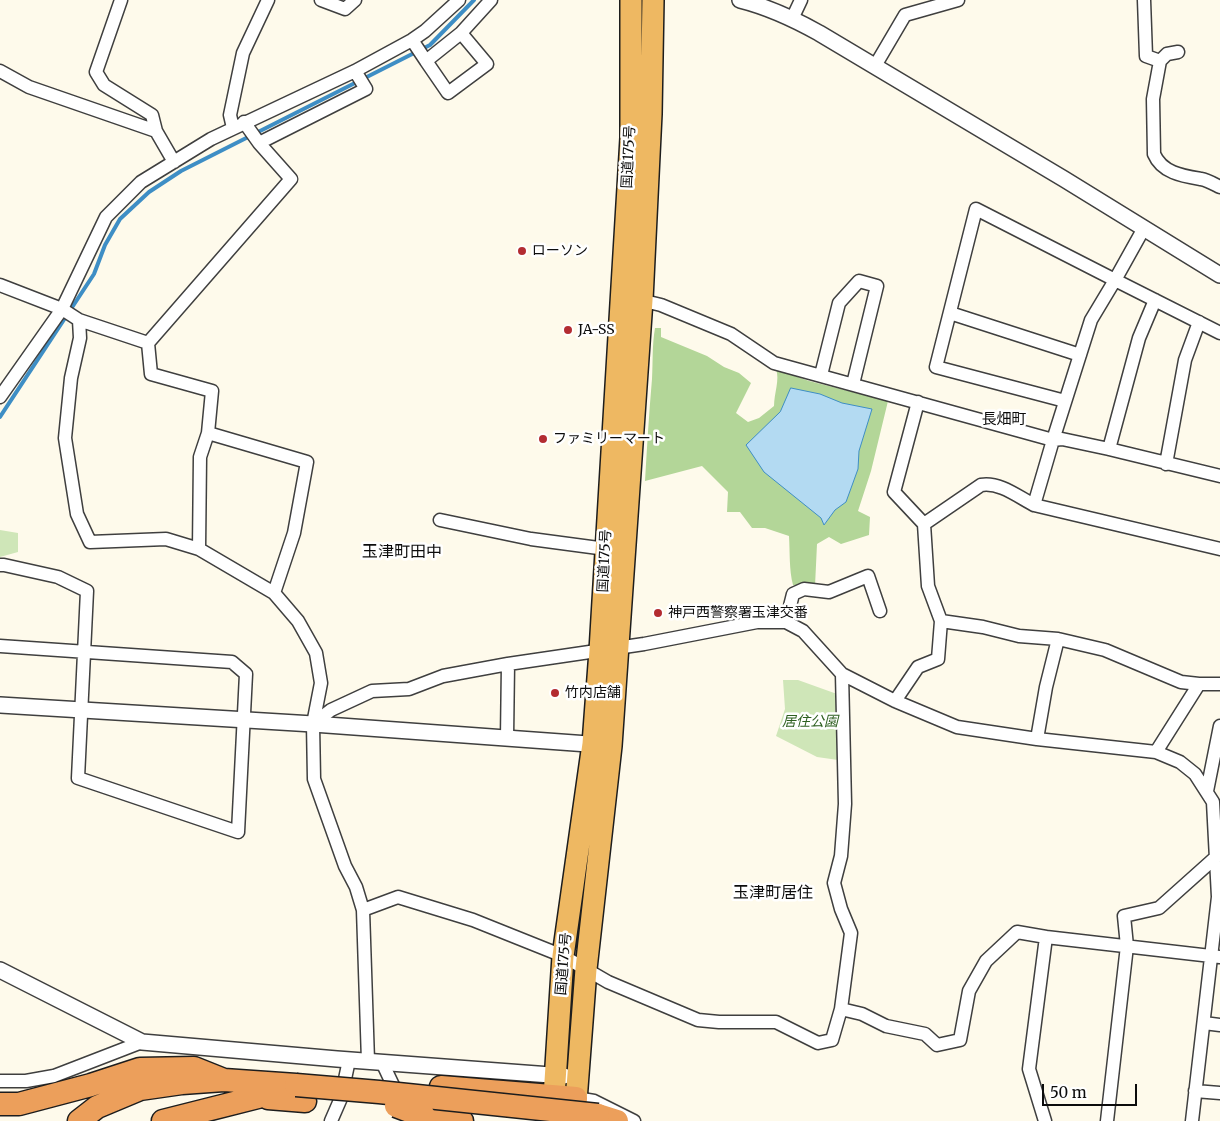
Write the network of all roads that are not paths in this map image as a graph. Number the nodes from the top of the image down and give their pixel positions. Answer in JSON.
{"nodes":[{"id":1,"x":121,"y":0,"type":"edge"},
{"id":2,"x":268,"y":0,"type":"edge"},
{"id":3,"x":320,"y":0,"type":"edge"},
{"id":4,"x":355,"y":0,"type":"edge"},
{"id":5,"x":459,"y":0,"type":"edge"},
{"id":6,"x":491,"y":0,"type":"edge"},
{"id":7,"x":631,"y":0,"type":"edge"},
{"id":8,"x":653,"y":0,"type":"edge"},
{"id":9,"x":740,"y":0,"type":"edge"},
{"id":10,"x":801,"y":0,"type":"edge"},
{"id":11,"x":958,"y":0,"type":"edge"},
{"id":12,"x":1144,"y":0,"type":"edge"},
{"id":13,"x":792,"y":19,"type":"junction"},
{"id":14,"x":461,"y":33,"type":"junction"},
{"id":15,"x":412,"y":40,"type":"junction"},
{"id":16,"x":1178,"y":52,"type":"dead end"},
{"id":17,"x":426,"y":61,"type":"junction"},
{"id":18,"x":1160,"y":61,"type":"junction"},
{"id":19,"x":875,"y":66,"type":"junction"},
{"id":20,"x":0,"y":71,"type":"edge"},
{"id":21,"x":355,"y":71,"type":"junction"},
{"id":22,"x":239,"y":125,"type":"junction"},
{"id":23,"x":156,"y":131,"type":"junction"},
{"id":24,"x":259,"y":143,"type":"junction"},
{"id":25,"x":174,"y":162,"type":"junction"},
{"id":26,"x":1220,"y":186,"type":"edge"},
{"id":27,"x":1144,"y":228,"type":"junction"},
{"id":28,"x":1220,"y":275,"type":"edge"},
{"id":29,"x":1115,"y":280,"type":"junction"},
{"id":30,"x":0,"y":285,"type":"edge"},
{"id":31,"x":621,"y":296,"type":"junction"},
{"id":32,"x":642,"y":300,"type":"junction"},
{"id":33,"x":1155,"y":300,"type":"junction"},
{"id":34,"x":62,"y":309,"type":"junction"},
{"id":35,"x":950,"y":313,"type":"junction"},
{"id":36,"x":79,"y":320,"type":"junction"},
{"id":37,"x":1199,"y":322,"type":"junction"},
{"id":38,"x":1220,"y":333,"type":"edge"},
{"id":39,"x":148,"y":343,"type":"junction"},
{"id":40,"x":1080,"y":355,"type":"junction"},
{"id":41,"x":821,"y":375,"type":"junction"},
{"id":42,"x":853,"y":384,"type":"junction"},
{"id":43,"x":0,"y":397,"type":"edge"},
{"id":44,"x":1065,"y":401,"type":"junction"},
{"id":45,"x":918,"y":402,"type":"junction"},
{"id":46,"x":208,"y":433,"type":"junction"},
{"id":47,"x":1052,"y":440,"type":"junction"},
{"id":48,"x":1109,"y":449,"type":"junction"},
{"id":49,"x":1166,"y":464,"type":"junction"},
{"id":50,"x":1220,"y":476,"type":"edge"},
{"id":51,"x":1034,"y":505,"type":"junction"},
{"id":52,"x":440,"y":520,"type":"dead end"},
{"id":53,"x":924,"y":524,"type":"junction"},
{"id":54,"x":606,"y":549,"type":"junction"},
{"id":55,"x":1220,"y":549,"type":"edge"},
{"id":56,"x":199,"y":550,"type":"junction"},
{"id":57,"x":0,"y":565,"type":"edge"},
{"id":58,"x":274,"y":593,"type":"junction"},
{"id":59,"x":880,"y":610,"type":"dead end"},
{"id":60,"x":940,"y":621,"type":"junction"},
{"id":61,"x":786,"y":622,"type":"junction"},
{"id":62,"x":1058,"y":639,"type":"junction"},
{"id":63,"x":0,"y":646,"type":"edge"},
{"id":64,"x":609,"y":650,"type":"junction"},
{"id":65,"x":83,"y":652,"type":"junction"},
{"id":66,"x":508,"y":664,"type":"junction"},
{"id":67,"x":842,"y":674,"type":"junction"},
{"id":68,"x":1199,"y":684,"type":"junction"},
{"id":69,"x":1220,"y":684,"type":"edge"},
{"id":70,"x":895,"y":701,"type":"junction"},
{"id":71,"x":0,"y":705,"type":"edge"},
{"id":72,"x":82,"y":710,"type":"junction"},
{"id":73,"x":244,"y":720,"type":"junction"},
{"id":74,"x":313,"y":724,"type":"junction"},
{"id":75,"x":1220,"y":726,"type":"edge"},
{"id":76,"x":507,"y":738,"type":"junction"},
{"id":77,"x":1037,"y":739,"type":"junction"},
{"id":78,"x":602,"y":745,"type":"junction"},
{"id":79,"x":1156,"y":752,"type":"junction"},
{"id":80,"x":1207,"y":791,"type":"junction"},
{"id":81,"x":1220,"y":799,"type":"edge"},
{"id":82,"x":1216,"y":857,"type":"junction"},
{"id":83,"x":363,"y":910,"type":"junction"},
{"id":84,"x":1046,"y":937,"type":"junction"},
{"id":85,"x":1126,"y":946,"type":"junction"},
{"id":86,"x":564,"y":956,"type":"junction"},
{"id":87,"x":1216,"y":957,"type":"edge"},
{"id":88,"x":0,"y":970,"type":"edge"},
{"id":89,"x":586,"y":970,"type":"junction"},
{"id":90,"x":841,"y":1009,"type":"junction"},
{"id":91,"x":1204,"y":1023,"type":"junction"},
{"id":92,"x":1220,"y":1025,"type":"edge"},
{"id":93,"x":142,"y":1042,"type":"junction"},
{"id":94,"x":349,"y":1060,"type":"junction"},
{"id":95,"x":375,"y":1061,"type":"junction"},
{"id":96,"x":224,"y":1080,"type":"junction"},
{"id":97,"x":0,"y":1081,"type":"edge"},
{"id":98,"x":566,"y":1086,"type":"junction"},
{"id":99,"x":1195,"y":1091,"type":"junction"},
{"id":100,"x":379,"y":1092,"type":"junction"},
{"id":101,"x":300,"y":1093,"type":"junction"},
{"id":102,"x":1220,"y":1093,"type":"edge"},
{"id":103,"x":258,"y":1097,"type":"junction"},
{"id":104,"x":0,"y":1104,"type":"edge"},
{"id":105,"x":410,"y":1115,"type":"edge"},
{"id":106,"x":607,"y":1118,"type":"edge"},
{"id":107,"x":80,"y":1121,"type":"edge"},
{"id":108,"x":104,"y":1121,"type":"edge"},
{"id":109,"x":163,"y":1121,"type":"edge"},
{"id":110,"x":331,"y":1121,"type":"edge"},
{"id":111,"x":462,"y":1121,"type":"edge"},
{"id":112,"x":552,"y":1121,"type":"edge"},
{"id":113,"x":565,"y":1121,"type":"edge"},
{"id":114,"x":574,"y":1121,"type":"edge"},
{"id":115,"x":634,"y":1121,"type":"edge"},
{"id":116,"x":1045,"y":1121,"type":"edge"},
{"id":117,"x":1107,"y":1121,"type":"edge"},
{"id":118,"x":1192,"y":1121,"type":"edge"}],
"edges":[{"from":1,"to":23,"type":"street"},
{"from":2,"to":22,"type":"street"},
{"from":3,"to":4,"type":"street"},
{"from":5,"to":15,"type":"street"},
{"from":6,"to":14,"type":"street"},
{"from":7,"to":31,"type":"highway","name":"国道175号"},
{"from":8,"to":32,"type":"highway","name":"国道175号"},
{"from":9,"to":13,"type":"street"},
{"from":10,"to":13,"type":"street"},
{"from":11,"to":19,"type":"street"},
{"from":12,"to":18,"type":"street"},
{"from":13,"to":19,"type":"street"},
{"from":14,"to":17,"type":"street"},
{"from":14,"to":17,"type":"street"},
{"from":15,"to":17,"type":"street"},
{"from":15,"to":21,"type":"street"},
{"from":16,"to":18,"type":"street"},
{"from":18,"to":26,"type":"street"},
{"from":19,"to":27,"type":"street"},
{"from":20,"to":23,"type":"street"},
{"from":21,"to":22,"type":"street"},
{"from":21,"to":24,"type":"street"},
{"from":22,"to":24,"type":"street"},
{"from":22,"to":25,"type":"street"},
{"from":23,"to":25,"type":"street"},
{"from":24,"to":39,"type":"street"},
{"from":25,"to":34,"type":"street"},
{"from":27,"to":28,"type":"street"},
{"from":27,"to":29,"type":"street"},
{"from":29,"to":33,"type":"street"},
{"from":29,"to":35,"type":"street"},
{"from":29,"to":40,"type":"street"},
{"from":30,"to":34,"type":"street"},
{"from":31,"to":32,"type":"street"},
{"from":31,"to":54,"type":"highway","name":"国道175号"},
{"from":32,"to":41,"type":"street"},
{"from":32,"to":64,"type":"highway","name":"国道175号"},
{"from":33,"to":37,"type":"street"},
{"from":33,"to":48,"type":"street"},
{"from":34,"to":36,"type":"street"},
{"from":34,"to":43,"type":"street"},
{"from":35,"to":40,"type":"street"},
{"from":35,"to":44,"type":"street"},
{"from":36,"to":39,"type":"street"},
{"from":36,"to":56,"type":"street"},
{"from":37,"to":38,"type":"street"},
{"from":37,"to":49,"type":"street"},
{"from":39,"to":46,"type":"street"},
{"from":40,"to":44,"type":"street"},
{"from":41,"to":42,"type":"street"},
{"from":41,"to":42,"type":"street"},
{"from":42,"to":45,"type":"street"},
{"from":44,"to":47,"type":"street"},
{"from":45,"to":47,"type":"street"},
{"from":45,"to":53,"type":"street"},
{"from":46,"to":56,"type":"street"},
{"from":46,"to":58,"type":"street"},
{"from":47,"to":48,"type":"street"},
{"from":47,"to":51,"type":"street"},
{"from":48,"to":49,"type":"street"},
{"from":49,"to":50,"type":"street"},
{"from":51,"to":53,"type":"street"},
{"from":51,"to":55,"type":"street"},
{"from":52,"to":54,"type":"street"},
{"from":53,"to":60,"type":"street"},
{"from":54,"to":64,"type":"highway","name":"国道175号"},
{"from":56,"to":58,"type":"street"},
{"from":57,"to":65,"type":"street"},
{"from":58,"to":74,"type":"street"},
{"from":59,"to":61,"type":"street"},
{"from":60,"to":62,"type":"street"},
{"from":60,"to":70,"type":"street"},
{"from":61,"to":64,"type":"street"},
{"from":61,"to":67,"type":"street"},
{"from":62,"to":68,"type":"street"},
{"from":62,"to":77,"type":"street"},
{"from":63,"to":65,"type":"street"},
{"from":64,"to":66,"type":"street"},
{"from":64,"to":78,"type":"highway","name":"国道175号"},
{"from":65,"to":72,"type":"street"},
{"from":65,"to":73,"type":"street"},
{"from":66,"to":74,"type":"street"},
{"from":66,"to":76,"type":"street"},
{"from":67,"to":70,"type":"street"},
{"from":67,"to":90,"type":"street"},
{"from":68,"to":69,"type":"street"},
{"from":68,"to":79,"type":"street"},
{"from":70,"to":77,"type":"street"},
{"from":71,"to":72,"type":"street"},
{"from":72,"to":73,"type":"street"},
{"from":72,"to":73,"type":"street"},
{"from":73,"to":74,"type":"street"},
{"from":74,"to":76,"type":"street"},
{"from":74,"to":83,"type":"street"},
{"from":75,"to":80,"type":"street"},
{"from":76,"to":78,"type":"street"},
{"from":77,"to":79,"type":"street"},
{"from":78,"to":86,"type":"highway","name":"国道175号"},
{"from":78,"to":89,"type":"highway","name":"国道175号"},
{"from":79,"to":80,"type":"street"},
{"from":80,"to":81,"type":"street"},
{"from":80,"to":82,"type":"street"},
{"from":82,"to":85,"type":"street"},
{"from":82,"to":87,"type":"street"},
{"from":83,"to":86,"type":"street"},
{"from":83,"to":95,"type":"street"},
{"from":84,"to":85,"type":"street"},
{"from":84,"to":90,"type":"street"},
{"from":84,"to":116,"type":"street"},
{"from":85,"to":87,"type":"street"},
{"from":85,"to":117,"type":"street"},
{"from":86,"to":89,"type":"street"},
{"from":86,"to":98,"type":"highway","name":"国道175号"},
{"from":87,"to":91,"type":"street"},
{"from":88,"to":93,"type":"street"},
{"from":89,"to":90,"type":"street"},
{"from":89,"to":98,"type":"highway","name":"国道175号"},
{"from":91,"to":92,"type":"street"},
{"from":91,"to":99,"type":"street"},
{"from":93,"to":94,"type":"street"},
{"from":93,"to":97,"type":"street"},
{"from":94,"to":95,"type":"street"},
{"from":94,"to":110,"type":"street"},
{"from":95,"to":98,"type":"street"},
{"from":95,"to":105,"type":"street"},
{"from":96,"to":101,"type":"highway"},
{"from":96,"to":104,"type":"highway"},
{"from":96,"to":107,"type":"highway"},
{"from":98,"to":100,"type":"highway","bridge":true},
{"from":98,"to":112,"type":"highway","name":"国道175号"},
{"from":98,"to":114,"type":"highway","name":"国道175号"},
{"from":98,"to":115,"type":"street"},
{"from":99,"to":102,"type":"street"},
{"from":99,"to":118,"type":"street"},
{"from":100,"to":101,"type":"highway","bridge":true},
{"from":100,"to":106,"type":"highway","bridge":true},
{"from":101,"to":103,"type":"highway"},
{"from":101,"to":105,"type":"highway"},
{"from":103,"to":108,"type":"highway"},
{"from":103,"to":109,"type":"highway"},
{"from":105,"to":111,"type":"highway"},
{"from":105,"to":113,"type":"highway","bridge":true}]}
